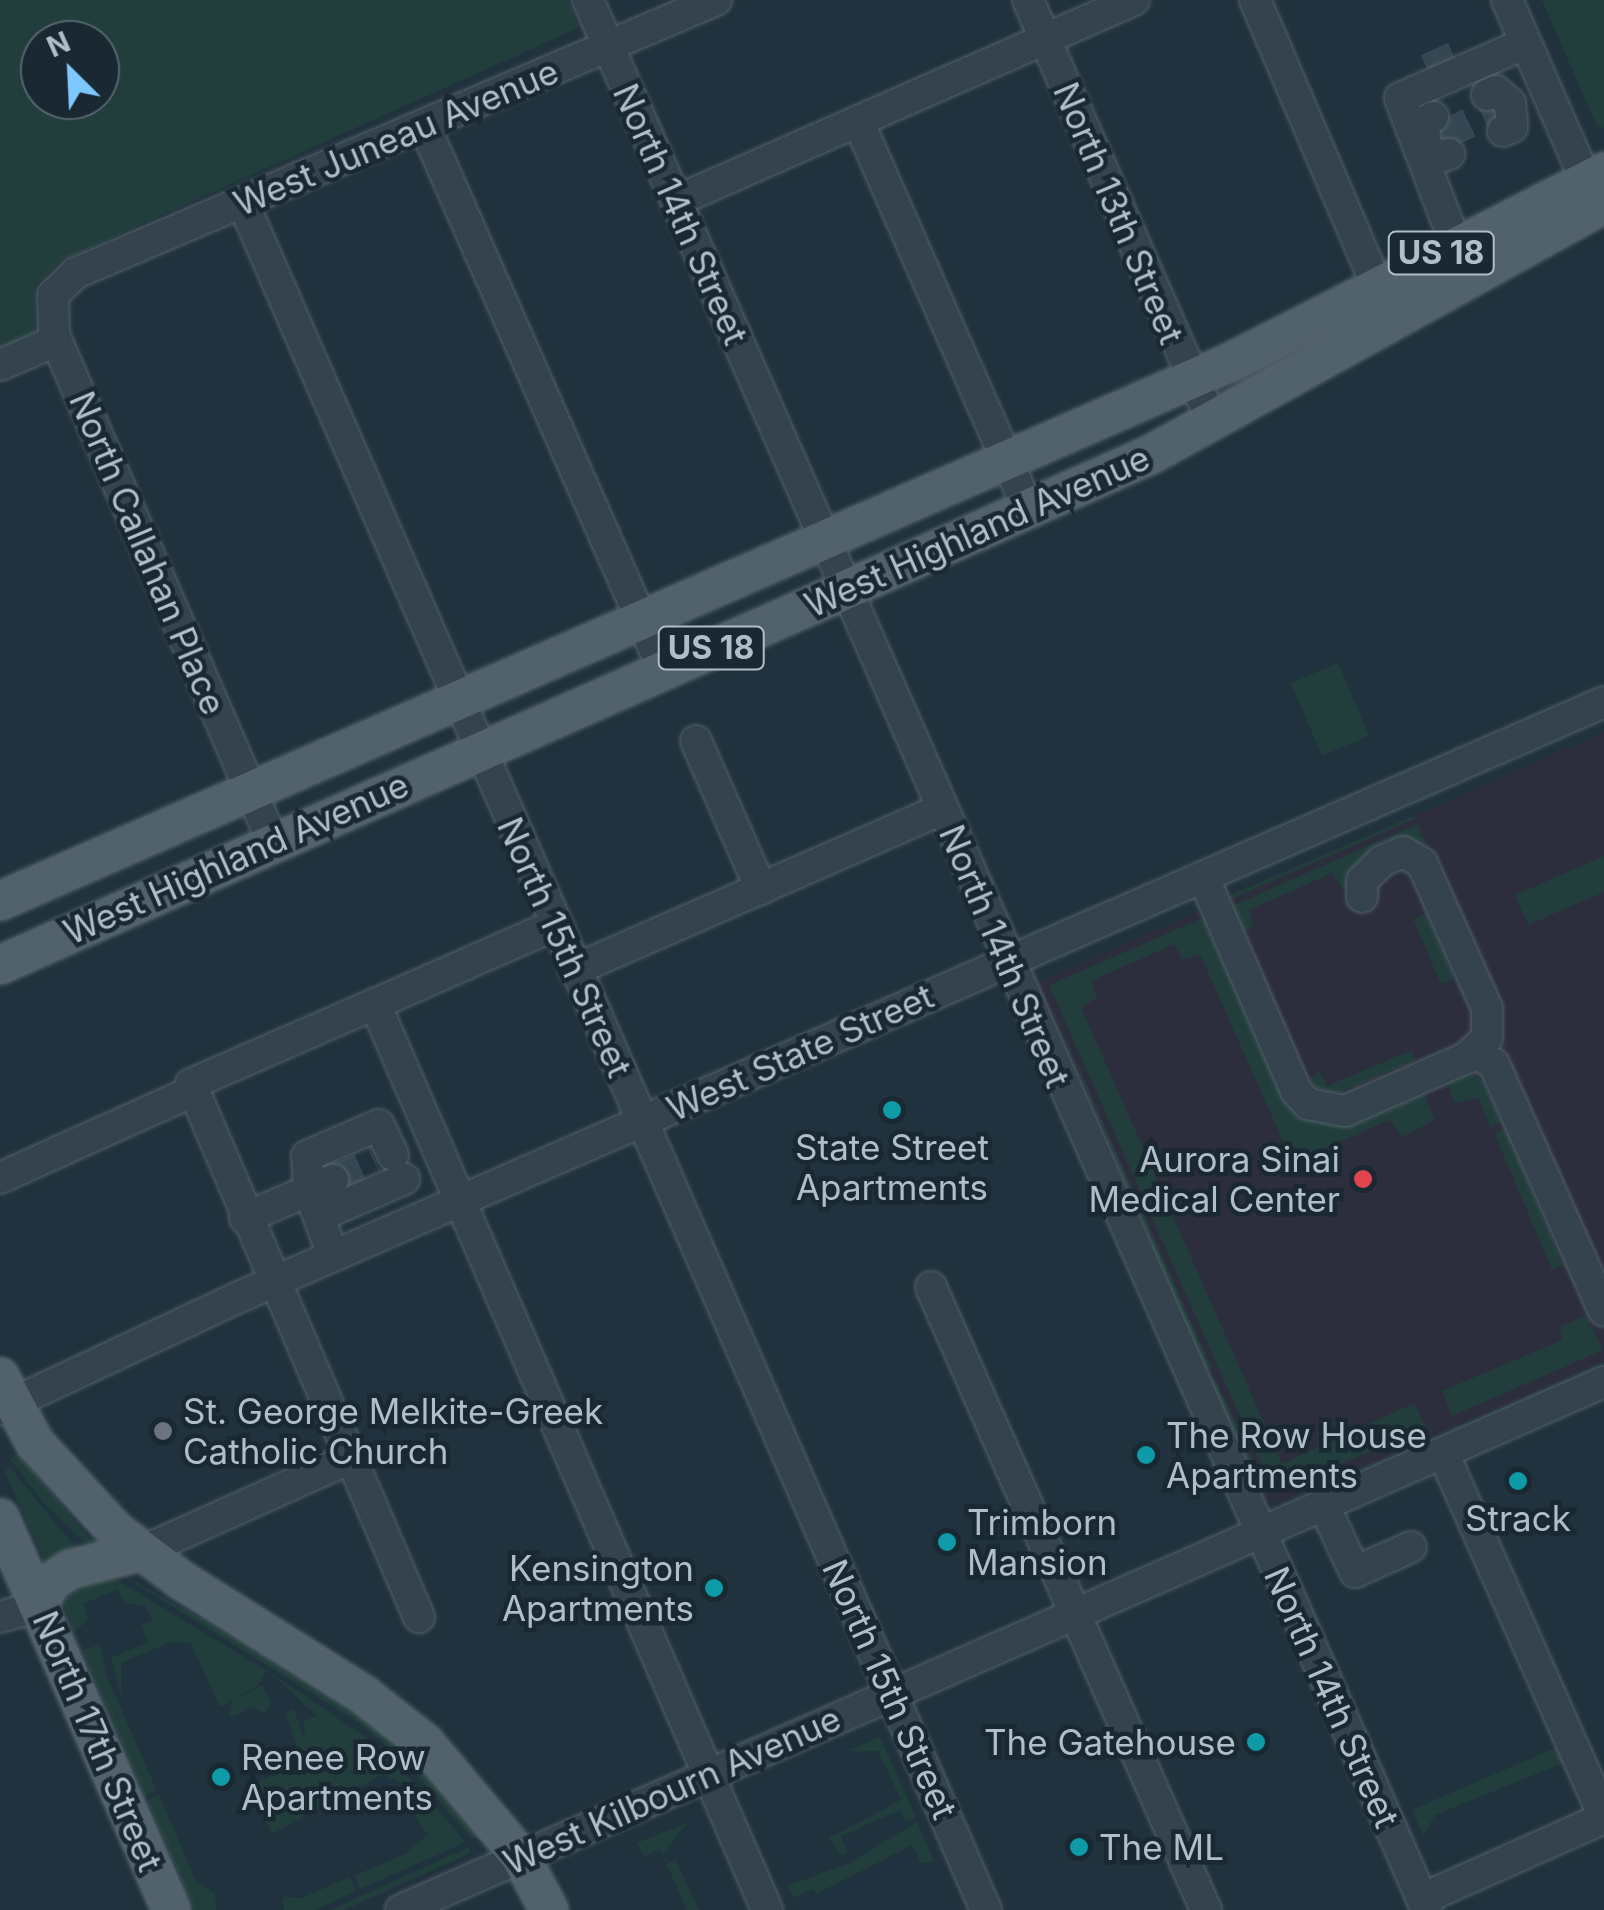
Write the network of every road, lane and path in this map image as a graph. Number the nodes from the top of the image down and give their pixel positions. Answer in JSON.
{"nodes":[{"id":1,"x":588,"y":0,"type":"edge"},
{"id":2,"x":716,"y":0,"type":"edge"},
{"id":3,"x":1028,"y":0,"type":"edge"},
{"id":4,"x":1134,"y":0,"type":"edge"},
{"id":5,"x":1255,"y":0,"type":"edge"},
{"id":6,"x":1518,"y":24,"type":"edge"},
{"id":7,"x":1045,"y":40,"type":"junction"},
{"id":8,"x":608,"y":46,"type":"junction"},
{"id":9,"x":1468,"y":50,"type":"tunnel mouth"},
{"id":10,"x":1428,"y":68,"type":"tunnel mouth"},
{"id":11,"x":1546,"y":88,"type":"junction"},
{"id":12,"x":1400,"y":98,"type":"junction"},
{"id":13,"x":1499,"y":110,"type":"tunnel mouth"},
{"id":14,"x":858,"y":121,"type":"junction"},
{"id":15,"x":424,"y":125,"type":"junction"},
{"id":16,"x":1599,"y":197,"type":"edge"},
{"id":17,"x":676,"y":200,"type":"junction"},
{"id":18,"x":243,"y":203,"type":"junction"},
{"id":19,"x":1456,"y":245,"type":"junction"},
{"id":20,"x":76,"y":273,"type":"joint"},
{"id":21,"x":1385,"y":304,"type":"junction"},
{"id":22,"x":56,"y":340,"type":"junction"},
{"id":23,"x":0,"y":365,"type":"edge"},
{"id":24,"x":1190,"y":380,"type":"junction"},
{"id":25,"x":1213,"y":424,"type":"junction"},
{"id":26,"x":1008,"y":459,"type":"junction"},
{"id":27,"x":1028,"y":509,"type":"junction"},
{"id":28,"x":823,"y":539,"type":"junction"},
{"id":29,"x":845,"y":589,"type":"junction"},
{"id":30,"x":640,"y":618,"type":"junction"},
{"id":31,"x":663,"y":669,"type":"junction"},
{"id":32,"x":456,"y":698,"type":"junction"},
{"id":33,"x":1604,"y":702,"type":"edge"},
{"id":34,"x":696,"y":741,"type":"dead end"},
{"id":35,"x":478,"y":750,"type":"junction"},
{"id":36,"x":250,"y":790,"type":"junction"},
{"id":37,"x":941,"y":810,"type":"junction"},
{"id":38,"x":272,"y":840,"type":"junction"},
{"id":39,"x":1204,"y":880,"type":"junction"},
{"id":40,"x":761,"y":889,"type":"junction"},
{"id":41,"x":1362,"y":897,"type":"dead end"},
{"id":42,"x":0,"y":901,"type":"edge"},
{"id":43,"x":555,"y":925,"type":"junction"},
{"id":44,"x":1008,"y":962,"type":"junction"},
{"id":45,"x":0,"y":964,"type":"edge"},
{"id":46,"x":574,"y":970,"type":"junction"},
{"id":47,"x":374,"y":1004,"type":"junction"},
{"id":48,"x":1466,"y":1058,"type":"junction"},
{"id":49,"x":193,"y":1088,"type":"junction"},
{"id":50,"x":642,"y":1122,"type":"junction"},
{"id":51,"x":391,"y":1166,"type":"junction"},
{"id":52,"x":0,"y":1178,"type":"edge"},
{"id":53,"x":320,"y":1195,"type":"junction"},
{"id":54,"x":458,"y":1201,"type":"junction"},
{"id":55,"x":422,"y":1217,"type":"junction"},
{"id":56,"x":245,"y":1218,"type":"junction"},
{"id":57,"x":333,"y":1256,"type":"junction"},
{"id":58,"x":274,"y":1282,"type":"junction"},
{"id":59,"x":931,"y":1288,"type":"dead end"},
{"id":60,"x":1604,"y":1311,"type":"edge"},
{"id":61,"x":1604,"y":1382,"type":"edge"},
{"id":62,"x":4,"y":1397,"type":"edge"},
{"id":63,"x":1442,"y":1454,"type":"junction"},
{"id":64,"x":351,"y":1458,"type":"junction"},
{"id":65,"x":1324,"y":1506,"type":"junction"},
{"id":66,"x":0,"y":1518,"type":"edge"},
{"id":67,"x":1260,"y":1534,"type":"junction"},
{"id":68,"x":1411,"y":1547,"type":"dead end"},
{"id":69,"x":143,"y":1550,"type":"junction"},
{"id":70,"x":39,"y":1606,"type":"junction"},
{"id":71,"x":1077,"y":1613,"type":"junction"},
{"id":72,"x":419,"y":1616,"type":"dead end"},
{"id":73,"x":0,"y":1617,"type":"edge"},
{"id":74,"x":892,"y":1693,"type":"junction"},
{"id":75,"x":708,"y":1774,"type":"junction"},
{"id":76,"x":1604,"y":1818,"type":"edge"},
{"id":77,"x":521,"y":1856,"type":"junction"},
{"id":78,"x":1424,"y":1904,"type":"edge"},
{"id":79,"x":171,"y":1910,"type":"edge"},
{"id":80,"x":401,"y":1910,"type":"edge"},
{"id":81,"x":549,"y":1910,"type":"edge"},
{"id":82,"x":767,"y":1910,"type":"edge"},
{"id":83,"x":986,"y":1910,"type":"edge"},
{"id":84,"x":1206,"y":1910,"type":"edge"}],
"edges":[{"from":1,"to":8,"type":"street","name":"North 14th Street"},
{"from":2,"to":8,"type":"street","name":"West Juneau Avenue"},
{"from":3,"to":7,"type":"street","name":"North 13th Street"},
{"from":4,"to":7,"type":"street"},
{"from":5,"to":21,"type":"street"},
{"from":6,"to":9,"type":"street"},
{"from":6,"to":11,"type":"street"},
{"from":6,"to":12,"type":"street"},
{"from":7,"to":14,"type":"street"},
{"from":7,"to":24,"type":"street","name":"North 13th Street"},
{"from":8,"to":15,"type":"street","name":"West Juneau Avenue"},
{"from":8,"to":17,"type":"street","name":"North 14th Street"},
{"from":10,"to":12,"type":"street"},
{"from":11,"to":13,"type":"street"},
{"from":11,"to":16,"type":"street"},
{"from":12,"to":19,"type":"street"},
{"from":14,"to":17,"type":"street"},
{"from":14,"to":26,"type":"street"},
{"from":15,"to":18,"type":"street","name":"West Juneau Avenue"},
{"from":15,"to":30,"type":"street"},
{"from":16,"to":19,"type":"main road","name":"West Highland Avenue","number":"US 18"},
{"from":16,"to":21,"type":"main road","name":"West Highland Avenue","number":"US 18"},
{"from":17,"to":28,"type":"street","name":"North 14th Street"},
{"from":18,"to":20,"type":"street","name":"West Juneau Avenue"},
{"from":18,"to":32,"type":"street","name":"North 15th Street"},
{"from":19,"to":21,"type":"main road","name":"West Highland Avenue","number":"US 18"},
{"from":20,"to":22,"type":"street","name":"North Callahan Place"},
{"from":21,"to":24,"type":"main road","name":"West Highland Avenue","number":"US 18"},
{"from":21,"to":25,"type":"main road","name":"West Highland Avenue","number":"US 18"},
{"from":22,"to":23,"type":"street"},
{"from":22,"to":36,"type":"street","name":"North Callahan Place"},
{"from":24,"to":25,"type":"street","name":"North 13th Street"},
{"from":24,"to":26,"type":"main road","name":"West Highland Avenue","number":"US 18"},
{"from":25,"to":27,"type":"main road","name":"West Highland Avenue","number":"US 18"},
{"from":26,"to":27,"type":"street"},
{"from":26,"to":28,"type":"main road","name":"West Highland Avenue","number":"US 18"},
{"from":27,"to":29,"type":"main road","name":"West Highland Avenue","number":"US 18"},
{"from":28,"to":29,"type":"street","name":"North 14th Street"},
{"from":28,"to":30,"type":"main road","name":"West Highland Avenue","number":"US 18"},
{"from":29,"to":31,"type":"main road","name":"West Highland Avenue","number":"US 18"},
{"from":29,"to":37,"type":"street","name":"North 14th Street"},
{"from":30,"to":31,"type":"street"},
{"from":30,"to":32,"type":"main road","name":"West Highland Avenue","number":"US 18"},
{"from":31,"to":35,"type":"main road","name":"West Highland Avenue","number":"US 18"},
{"from":32,"to":35,"type":"street","name":"North 15th Street"},
{"from":32,"to":36,"type":"main road","name":"West Highland Avenue","number":"US 18"},
{"from":33,"to":39,"type":"street","name":"West State Street"},
{"from":34,"to":40,"type":"street"},
{"from":35,"to":38,"type":"main road","name":"West Highland Avenue","number":"US 18"},
{"from":35,"to":43,"type":"street","name":"North 15th Street"},
{"from":36,"to":38,"type":"street","name":"North Callahan Place"},
{"from":36,"to":42,"type":"main road","name":"West Highland Avenue","number":"US 18"},
{"from":37,"to":40,"type":"street"},
{"from":37,"to":44,"type":"street","name":"North 14th Street"},
{"from":38,"to":45,"type":"main road","name":"West Highland Avenue","number":"US 18"},
{"from":39,"to":44,"type":"street","name":"West State Street"},
{"from":39,"to":48,"type":"street"},
{"from":40,"to":46,"type":"street"},
{"from":41,"to":48,"type":"street"},
{"from":43,"to":46,"type":"street","name":"North 15th Street"},
{"from":43,"to":47,"type":"street"},
{"from":44,"to":50,"type":"street","name":"West State Street"},
{"from":44,"to":67,"type":"street","name":"North 14th Street"},
{"from":46,"to":50,"type":"street","name":"North 15th Street"},
{"from":47,"to":49,"type":"street"},
{"from":47,"to":54,"type":"street"},
{"from":48,"to":60,"type":"street"},
{"from":49,"to":52,"type":"street"},
{"from":49,"to":56,"type":"street"},
{"from":50,"to":54,"type":"street","name":"West State Street"},
{"from":50,"to":74,"type":"street","name":"North 15th Street"},
{"from":51,"to":53,"type":"street"},
{"from":51,"to":53,"type":"street"},
{"from":51,"to":55,"type":"street"},
{"from":53,"to":56,"type":"street"},
{"from":53,"to":57,"type":"street"},
{"from":54,"to":55,"type":"street","name":"West State Street"},
{"from":54,"to":75,"type":"street"},
{"from":55,"to":57,"type":"street","name":"West State Street"},
{"from":56,"to":58,"type":"street"},
{"from":57,"to":58,"type":"street","name":"West State Street"},
{"from":58,"to":62,"type":"street","name":"West State Street"},
{"from":58,"to":64,"type":"street"},
{"from":59,"to":71,"type":"street"},
{"from":61,"to":63,"type":"street","name":"West Kilbourn Avenue"},
{"from":62,"to":69,"type":"main road"},
{"from":63,"to":65,"type":"street","name":"West Kilbourn Avenue"},
{"from":63,"to":76,"type":"street"},
{"from":64,"to":69,"type":"street"},
{"from":64,"to":72,"type":"street"},
{"from":65,"to":67,"type":"street","name":"West Kilbourn Avenue"},
{"from":65,"to":68,"type":"street"},
{"from":66,"to":70,"type":"main road","name":"North 17th Street"},
{"from":67,"to":71,"type":"street","name":"West Kilbourn Avenue"},
{"from":67,"to":78,"type":"street","name":"North 14th Street"},
{"from":69,"to":70,"type":"main road"},
{"from":69,"to":77,"type":"main road"},
{"from":70,"to":73,"type":"street"},
{"from":70,"to":79,"type":"main road","name":"North 17th Street"},
{"from":71,"to":74,"type":"street","name":"West Kilbourn Avenue"},
{"from":71,"to":84,"type":"street"},
{"from":74,"to":75,"type":"street","name":"West Kilbourn Avenue"},
{"from":74,"to":83,"type":"street","name":"North 15th Street"},
{"from":75,"to":77,"type":"street","name":"West Kilbourn Avenue"},
{"from":75,"to":82,"type":"street"},
{"from":76,"to":78,"type":"street"},
{"from":77,"to":80,"type":"street","name":"West Kilbourn Avenue"},
{"from":77,"to":81,"type":"main road"}]}
